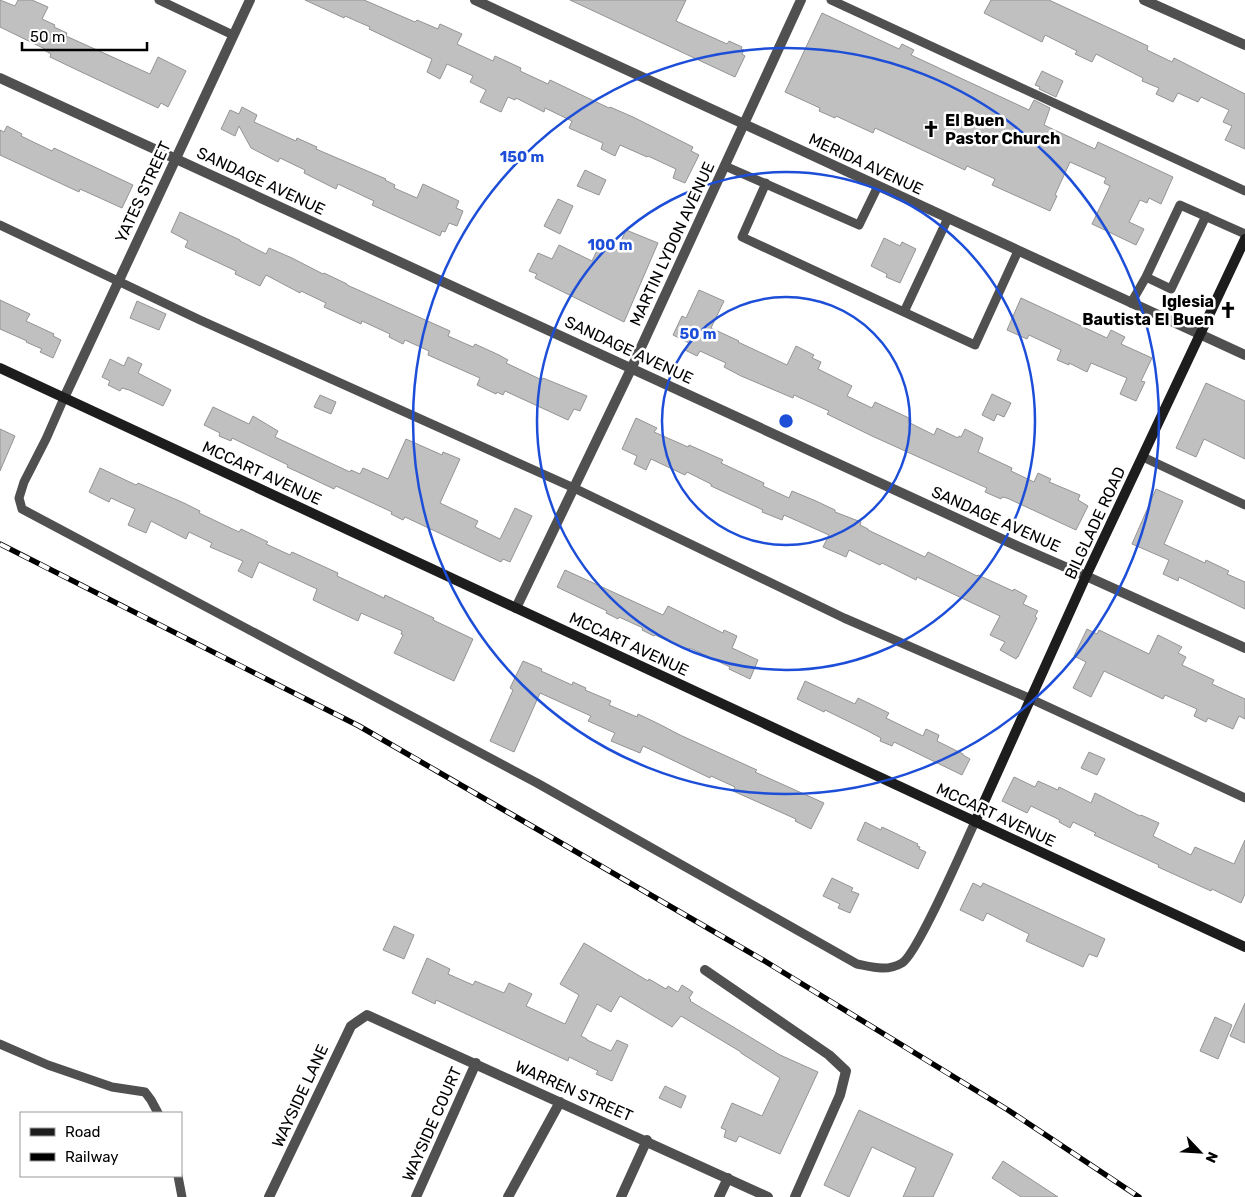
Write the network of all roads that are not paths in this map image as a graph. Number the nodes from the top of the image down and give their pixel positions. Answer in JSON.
{"nodes":[{"id":1,"x":159,"y":0,"type":"edge"},
{"id":2,"x":250,"y":0,"type":"edge"},
{"id":3,"x":475,"y":0,"type":"edge"},
{"id":4,"x":801,"y":0,"type":"edge"},
{"id":5,"x":831,"y":0,"type":"edge"},
{"id":6,"x":1144,"y":0,"type":"edge"},
{"id":7,"x":234,"y":35,"type":"junction"},
{"id":8,"x":1245,"y":45,"type":"edge"},
{"id":9,"x":0,"y":78,"type":"edge"},
{"id":10,"x":744,"y":124,"type":"junction"},
{"id":11,"x":176,"y":158,"type":"junction"},
{"id":12,"x":725,"y":166,"type":"junction"},
{"id":13,"x":766,"y":183,"type":"junction"},
{"id":14,"x":878,"y":186,"type":"junction"},
{"id":15,"x":1245,"y":190,"type":"edge"},
{"id":16,"x":1206,"y":216,"type":"junction"},
{"id":17,"x":948,"y":218,"type":"junction"},
{"id":18,"x":0,"y":225,"type":"edge"},
{"id":19,"x":1245,"y":234,"type":"edge"},
{"id":20,"x":1245,"y":239,"type":"edge"},
{"id":21,"x":1018,"y":251,"type":"junction"},
{"id":22,"x":1146,"y":277,"type":"junction"},
{"id":23,"x":118,"y":280,"type":"junction"},
{"id":24,"x":1131,"y":303,"type":"junction"},
{"id":25,"x":904,"y":312,"type":"junction"},
{"id":26,"x":1200,"y":335,"type":"junction"},
{"id":27,"x":1245,"y":355,"type":"edge"},
{"id":28,"x":632,"y":367,"type":"junction"},
{"id":29,"x":0,"y":368,"type":"edge"},
{"id":30,"x":64,"y":398,"type":"junction"},
{"id":31,"x":1143,"y":457,"type":"junction"},
{"id":32,"x":574,"y":488,"type":"junction"},
{"id":33,"x":1245,"y":505,"type":"edge"},
{"id":34,"x":1086,"y":576,"type":"junction"},
{"id":35,"x":516,"y":608,"type":"junction"},
{"id":36,"x":1245,"y":648,"type":"edge"},
{"id":37,"x":1031,"y":699,"type":"junction"},
{"id":38,"x":1245,"y":798,"type":"edge"},
{"id":39,"x":975,"y":822,"type":"junction"},
{"id":40,"x":1245,"y":947,"type":"edge"},
{"id":41,"x":705,"y":970,"type":"dead end"},
{"id":42,"x":367,"y":1015,"type":"joint"},
{"id":43,"x":0,"y":1044,"type":"edge"},
{"id":44,"x":476,"y":1063,"type":"junction"},
{"id":45,"x":560,"y":1102,"type":"junction"},
{"id":46,"x":157,"y":1112,"type":"edge"},
{"id":47,"x":647,"y":1140,"type":"junction"},
{"id":48,"x":178,"y":1177,"type":"edge"},
{"id":49,"x":728,"y":1178,"type":"junction"},
{"id":50,"x":182,"y":1197,"type":"edge"},
{"id":51,"x":269,"y":1197,"type":"edge"},
{"id":52,"x":416,"y":1197,"type":"edge"},
{"id":53,"x":508,"y":1197,"type":"edge"},
{"id":54,"x":621,"y":1197,"type":"edge"},
{"id":55,"x":719,"y":1197,"type":"edge"},
{"id":56,"x":768,"y":1197,"type":"edge"},
{"id":57,"x":794,"y":1197,"type":"edge"}],
"edges":[{"from":1,"to":7,"type":"lane"},
{"from":2,"to":7,"type":"street","name":"YATES STREET"},
{"from":3,"to":10,"type":"street","name":"MERIDA AVENUE"},
{"from":4,"to":10,"type":"street","name":"MARTIN LYDON AVENUE"},
{"from":5,"to":15,"type":"lane"},
{"from":6,"to":8,"type":"street"},
{"from":7,"to":11,"type":"street","name":"YATES STREET"},
{"from":9,"to":11,"type":"street","name":"SANDAGE AVENUE"},
{"from":10,"to":12,"type":"street","name":"MARTIN LYDON AVENUE"},
{"from":10,"to":14,"type":"street","name":"MERIDA AVENUE"},
{"from":11,"to":23,"type":"street","name":"YATES STREET"},
{"from":11,"to":28,"type":"street","name":"SANDAGE AVENUE"},
{"from":12,"to":13,"type":"lane"},
{"from":12,"to":28,"type":"street","name":"MARTIN LYDON AVENUE"},
{"from":13,"to":14,"type":"lane"},
{"from":13,"to":25,"type":"lane"},
{"from":14,"to":17,"type":"street","name":"MERIDA AVENUE"},
{"from":16,"to":19,"type":"lane"},
{"from":16,"to":22,"type":"lane"},
{"from":16,"to":22,"type":"lane"},
{"from":17,"to":21,"type":"street","name":"MERIDA AVENUE"},
{"from":17,"to":25,"type":"lane"},
{"from":18,"to":23,"type":"lane"},
{"from":20,"to":26,"type":"main road","name":"BILGLADE ROAD"},
{"from":21,"to":24,"type":"street","name":"MERIDA AVENUE"},
{"from":21,"to":25,"type":"lane"},
{"from":22,"to":24,"type":"lane"},
{"from":23,"to":30,"type":"street","name":"YATES STREET"},
{"from":23,"to":32,"type":"lane"},
{"from":24,"to":26,"type":"street","name":"MERIDA AVENUE"},
{"from":26,"to":27,"type":"street","name":"MERIDA AVENUE"},
{"from":26,"to":31,"type":"main road","name":"BILGLADE ROAD"},
{"from":28,"to":32,"type":"street","name":"MARTIN LYDON AVENUE"},
{"from":28,"to":34,"type":"street","name":"SANDAGE AVENUE"},
{"from":29,"to":30,"type":"main road","name":"MCCART AVENUE"},
{"from":30,"to":35,"type":"main road","name":"MCCART AVENUE"},
{"from":30,"to":39,"type":"lane"},
{"from":31,"to":33,"type":"lane"},
{"from":31,"to":34,"type":"main road","name":"BILGLADE ROAD"},
{"from":32,"to":35,"type":"street","name":"MARTIN LYDON AVENUE"},
{"from":32,"to":37,"type":"lane"},
{"from":34,"to":36,"type":"street","name":"SANDAGE AVENUE"},
{"from":34,"to":37,"type":"main road","name":"BILGLADE ROAD"},
{"from":35,"to":39,"type":"main road","name":"MCCART AVENUE"},
{"from":37,"to":38,"type":"lane"},
{"from":37,"to":39,"type":"main road","name":"BILGLADE ROAD"},
{"from":39,"to":40,"type":"main road","name":"MCCART AVENUE"},
{"from":41,"to":57,"type":"street"},
{"from":42,"to":44,"type":"street","name":"WARREN STREET"},
{"from":42,"to":51,"type":"street","name":"WAYSIDE LANE"},
{"from":43,"to":46,"type":"lane"},
{"from":44,"to":45,"type":"street","name":"WARREN STREET"},
{"from":44,"to":52,"type":"street","name":"WAYSIDE COURT"},
{"from":45,"to":47,"type":"street","name":"WARREN STREET"},
{"from":45,"to":53,"type":"street"},
{"from":47,"to":49,"type":"street","name":"WARREN STREET"},
{"from":47,"to":54,"type":"street"},
{"from":48,"to":50,"type":"lane"},
{"from":49,"to":55,"type":"street"},
{"from":49,"to":56,"type":"street","name":"WARREN STREET"}]}
